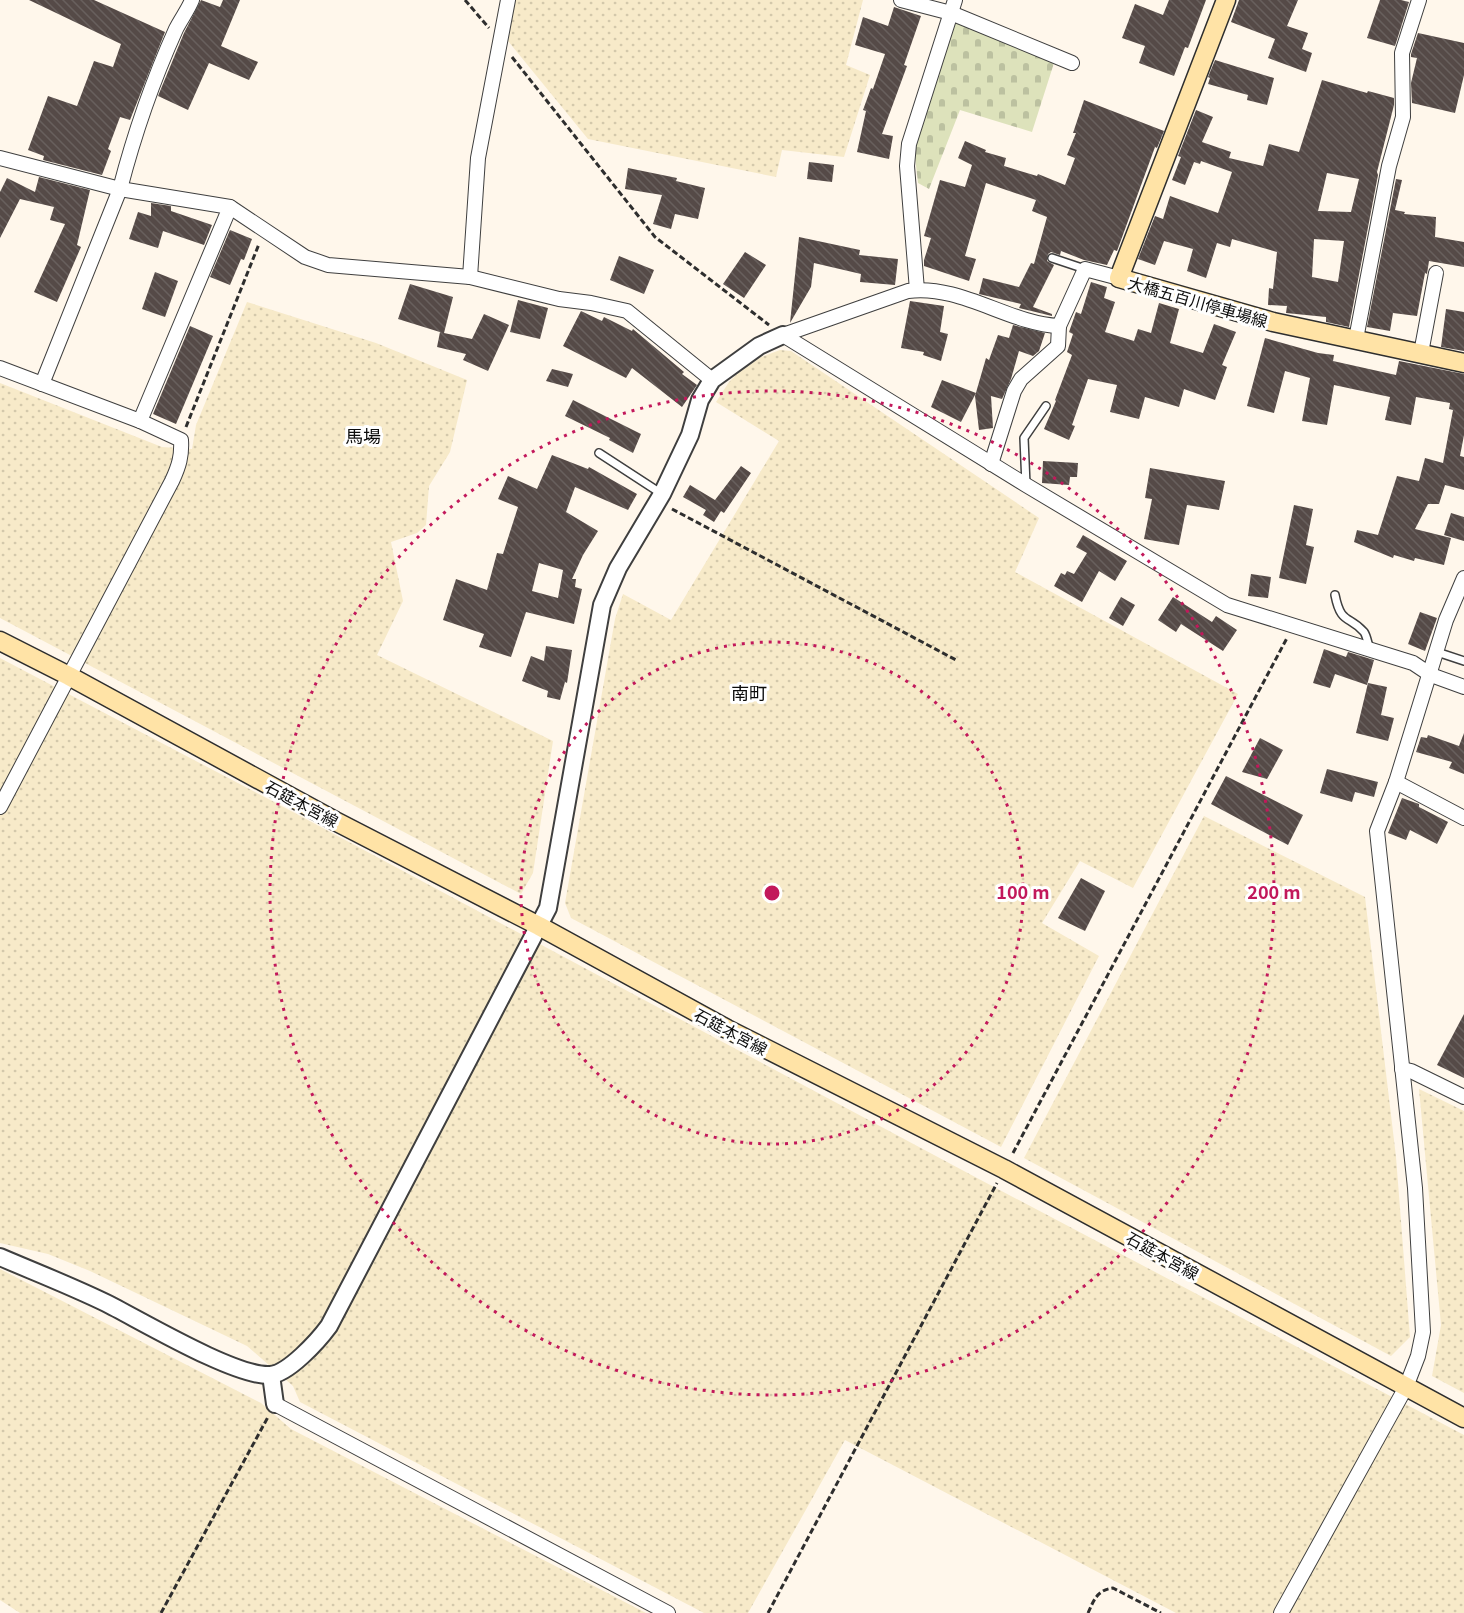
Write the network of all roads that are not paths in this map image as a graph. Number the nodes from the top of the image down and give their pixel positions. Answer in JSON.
{"nodes":[{"id":1,"x":192,"y":0,"type":"edge"},
{"id":2,"x":508,"y":0,"type":"edge"},
{"id":3,"x":901,"y":0,"type":"edge"},
{"id":4,"x":1226,"y":0,"type":"edge"},
{"id":5,"x":1419,"y":0,"type":"edge"},
{"id":6,"x":953,"y":7,"type":"edge"},
{"id":7,"x":1072,"y":63,"type":"dead end"},
{"id":8,"x":0,"y":158,"type":"edge"},
{"id":9,"x":120,"y":189,"type":"junction"},
{"id":10,"x":230,"y":207,"type":"junction"},
{"id":11,"x":1052,"y":258,"type":"dead end"},
{"id":12,"x":1085,"y":269,"type":"junction"},
{"id":13,"x":1436,"y":273,"type":"dead end"},
{"id":14,"x":470,"y":277,"type":"junction"},
{"id":15,"x":1119,"y":278,"type":"junction"},
{"id":16,"x":917,"y":290,"type":"junction"},
{"id":17,"x":1059,"y":326,"type":"junction"},
{"id":18,"x":783,"y":335,"type":"junction"},
{"id":19,"x":1356,"y":339,"type":"junction"},
{"id":20,"x":1421,"y":353,"type":"junction"},
{"id":21,"x":1464,"y":363,"type":"edge"},
{"id":22,"x":0,"y":368,"type":"edge"},
{"id":23,"x":712,"y":380,"type":"junction"},
{"id":24,"x":42,"y":384,"type":"junction"},
{"id":25,"x":1046,"y":406,"type":"dead end"},
{"id":26,"x":140,"y":421,"type":"junction"},
{"id":27,"x":599,"y":453,"type":"dead end"},
{"id":28,"x":992,"y":464,"type":"junction"},
{"id":29,"x":1026,"y":485,"type":"junction"},
{"id":30,"x":659,"y":497,"type":"junction"},
{"id":31,"x":1464,"y":578,"type":"edge"},
{"id":32,"x":1335,"y":595,"type":"dead end"},
{"id":33,"x":0,"y":642,"type":"edge"},
{"id":34,"x":1370,"y":650,"type":"junction"},
{"id":35,"x":1437,"y":652,"type":"junction"},
{"id":36,"x":1464,"y":661,"type":"edge"},
{"id":37,"x":1431,"y":675,"type":"junction"},
{"id":38,"x":69,"y":676,"type":"junction"},
{"id":39,"x":1464,"y":687,"type":"edge"},
{"id":40,"x":1396,"y":782,"type":"junction"},
{"id":41,"x":0,"y":807,"type":"edge"},
{"id":42,"x":1464,"y":818,"type":"edge"},
{"id":43,"x":539,"y":926,"type":"junction"},
{"id":44,"x":1402,"y":1069,"type":"junction"},
{"id":45,"x":1464,"y":1097,"type":"edge"},
{"id":46,"x":0,"y":1257,"type":"edge"},
{"id":47,"x":271,"y":1375,"type":"junction"},
{"id":48,"x":1406,"y":1387,"type":"junction"},
{"id":49,"x":275,"y":1404,"type":"joint"},
{"id":50,"x":1464,"y":1418,"type":"edge"},
{"id":51,"x":668,"y":1613,"type":"edge"},
{"id":52,"x":1281,"y":1613,"type":"edge"}],
"edges":[{"from":1,"to":9,"type":"street"},
{"from":2,"to":14,"type":"street"},
{"from":3,"to":6,"type":"street"},
{"from":4,"to":15,"type":"main road","name":"大橋五百川停車場線"},
{"from":5,"to":19,"type":"street"},
{"from":6,"to":7,"type":"street"},
{"from":6,"to":16,"type":"street"},
{"from":8,"to":9,"type":"street"},
{"from":9,"to":10,"type":"street"},
{"from":9,"to":24,"type":"street"},
{"from":10,"to":14,"type":"street"},
{"from":10,"to":26,"type":"street"},
{"from":11,"to":12,"type":"lane"},
{"from":12,"to":15,"type":"street"},
{"from":12,"to":17,"type":"street"},
{"from":13,"to":20,"type":"street"},
{"from":14,"to":23,"type":"street"},
{"from":15,"to":19,"type":"main road","name":"大橋五百川停車場線"},
{"from":16,"to":17,"type":"street"},
{"from":16,"to":18,"type":"street"},
{"from":17,"to":28,"type":"street"},
{"from":18,"to":23,"type":"street"},
{"from":18,"to":28,"type":"street"},
{"from":19,"to":20,"type":"main road","name":"大橋五百川停車場線"},
{"from":20,"to":21,"type":"main road","name":"大橋五百川停車場線"},
{"from":22,"to":24,"type":"street"},
{"from":23,"to":30,"type":"street"},
{"from":24,"to":26,"type":"street"},
{"from":25,"to":29,"type":"lane"},
{"from":26,"to":38,"type":"street"},
{"from":27,"to":30,"type":"lane"},
{"from":28,"to":29,"type":"street"},
{"from":29,"to":34,"type":"street"},
{"from":30,"to":43,"type":"street"},
{"from":31,"to":35,"type":"street"},
{"from":32,"to":34,"type":"lane"},
{"from":33,"to":38,"type":"main road","name":"石筵本宮線"},
{"from":34,"to":37,"type":"street"},
{"from":35,"to":36,"type":"lane"},
{"from":35,"to":37,"type":"street"},
{"from":37,"to":39,"type":"street"},
{"from":37,"to":40,"type":"street"},
{"from":38,"to":41,"type":"street"},
{"from":38,"to":43,"type":"main road","name":"石筵本宮線"},
{"from":40,"to":42,"type":"street"},
{"from":40,"to":44,"type":"street"},
{"from":43,"to":47,"type":"street"},
{"from":43,"to":48,"type":"main road","name":"石筵本宮線"},
{"from":44,"to":45,"type":"street"},
{"from":44,"to":48,"type":"street"},
{"from":46,"to":47,"type":"street"},
{"from":47,"to":49,"type":"street"},
{"from":48,"to":50,"type":"main road","name":"石筵本宮線"},
{"from":48,"to":52,"type":"street"},
{"from":49,"to":51,"type":"street"}]}
